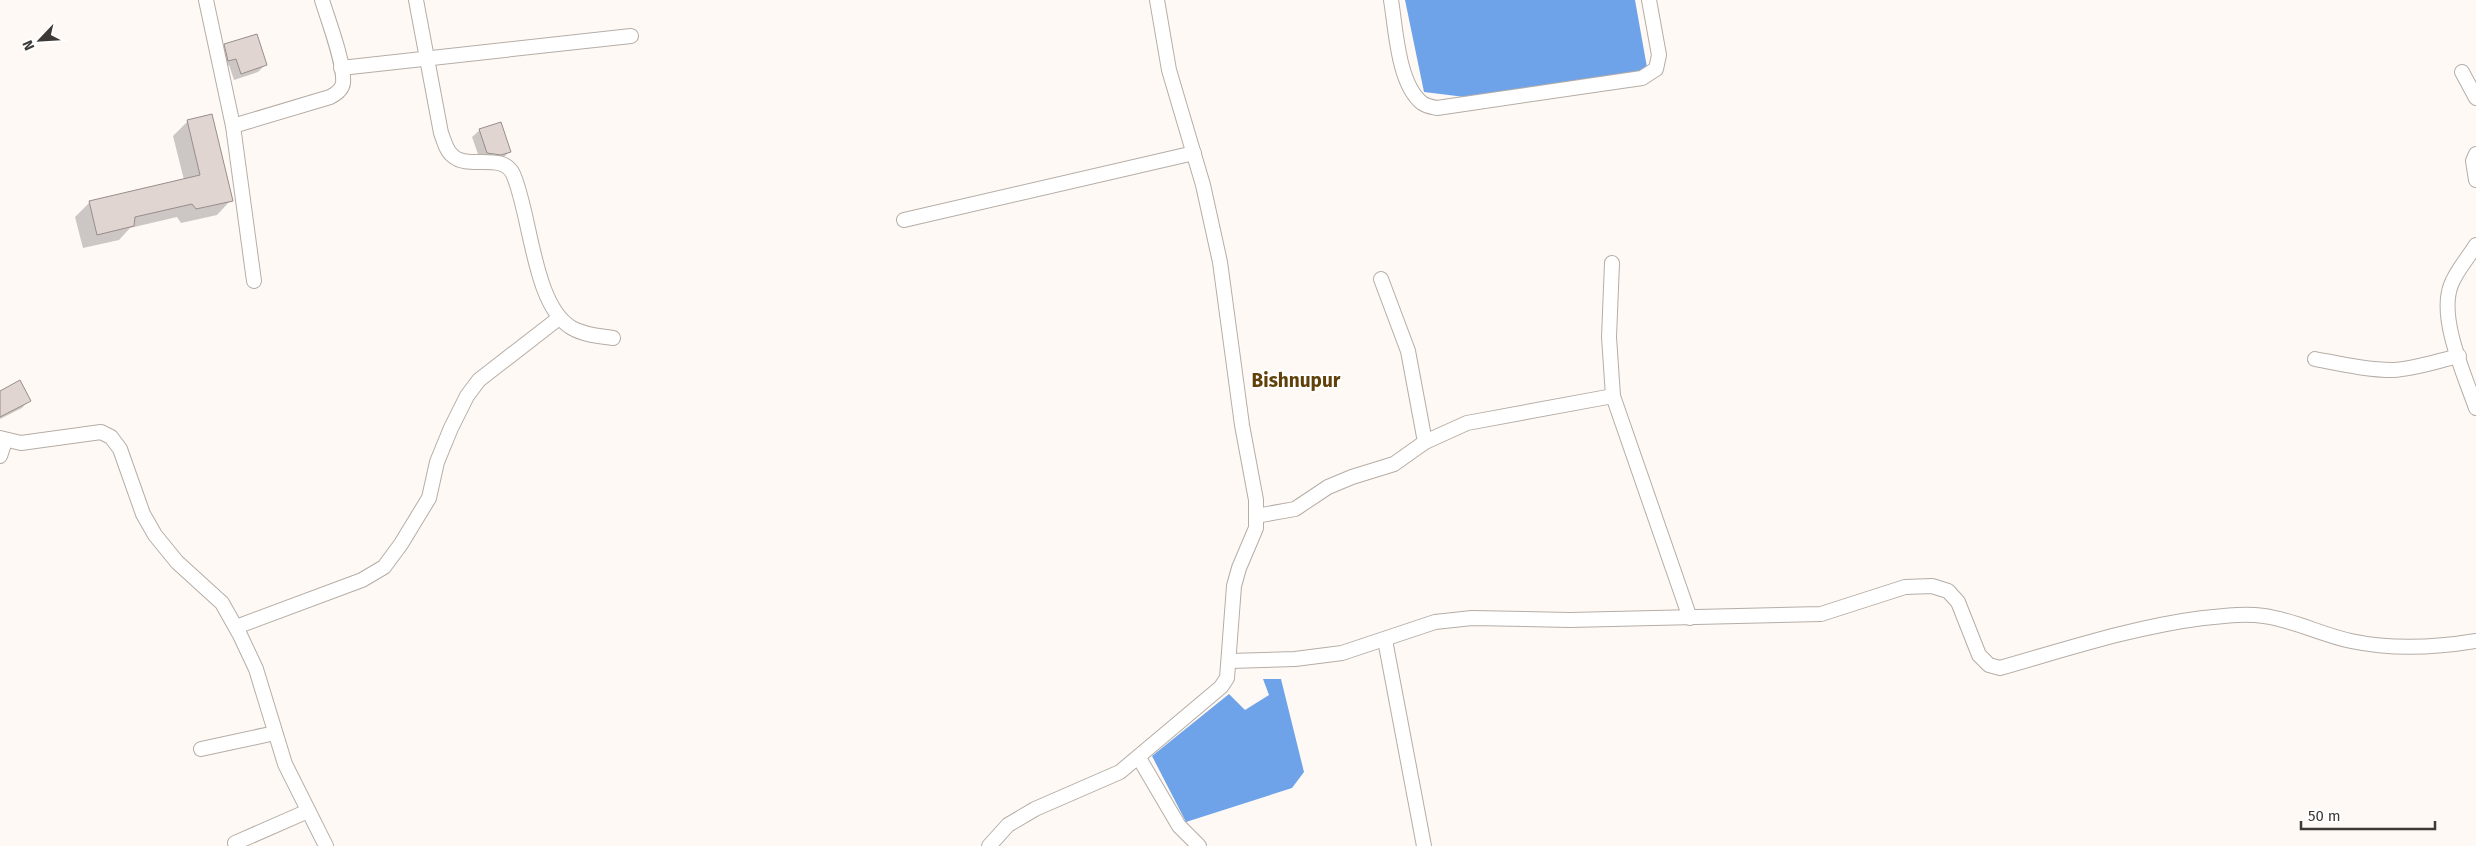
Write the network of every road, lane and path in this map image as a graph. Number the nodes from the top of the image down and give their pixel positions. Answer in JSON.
{"nodes":[{"id":1,"x":206,"y":0,"type":"edge"},
{"id":2,"x":322,"y":0,"type":"edge"},
{"id":3,"x":416,"y":0,"type":"edge"},
{"id":4,"x":1157,"y":0,"type":"edge"},
{"id":5,"x":1391,"y":0,"type":"edge"},
{"id":6,"x":1649,"y":0,"type":"edge"},
{"id":7,"x":631,"y":36,"type":"dead end"},
{"id":8,"x":428,"y":58,"type":"junction"},
{"id":9,"x":341,"y":68,"type":"junction"},
{"id":10,"x":2462,"y":72,"type":"dead end"},
{"id":11,"x":2476,"y":98,"type":"edge"},
{"id":12,"x":233,"y":126,"type":"junction"},
{"id":13,"x":1194,"y":153,"type":"junction"},
{"id":14,"x":2476,"y":154,"type":"edge"},
{"id":15,"x":2476,"y":180,"type":"edge"},
{"id":16,"x":904,"y":220,"type":"dead end"},
{"id":17,"x":2476,"y":245,"type":"edge"},
{"id":18,"x":1612,"y":263,"type":"dead end"},
{"id":19,"x":1381,"y":278,"type":"dead end"},
{"id":20,"x":254,"y":281,"type":"dead end"},
{"id":21,"x":559,"y":318,"type":"junction"},
{"id":22,"x":613,"y":338,"type":"dead end"},
{"id":23,"x":2459,"y":356,"type":"junction"},
{"id":24,"x":2315,"y":359,"type":"dead end"},
{"id":25,"x":1613,"y":396,"type":"junction"},
{"id":26,"x":2476,"y":408,"type":"edge"},
{"id":27,"x":2,"y":439,"type":"edge"},
{"id":28,"x":1425,"y":442,"type":"junction"},
{"id":29,"x":0,"y":456,"type":"edge"},
{"id":30,"x":1256,"y":516,"type":"junction"},
{"id":31,"x":1690,"y":618,"type":"junction"},
{"id":32,"x":236,"y":627,"type":"junction"},
{"id":33,"x":1385,"y":640,"type":"junction"},
{"id":34,"x":2476,"y":641,"type":"edge"},
{"id":35,"x":1229,"y":661,"type":"junction"},
{"id":36,"x":275,"y":734,"type":"junction"},
{"id":37,"x":201,"y":749,"type":"dead end"},
{"id":38,"x":1139,"y":758,"type":"junction"},
{"id":39,"x":308,"y":811,"type":"junction"},
{"id":40,"x":235,"y":843,"type":"dead end"},
{"id":41,"x":326,"y":846,"type":"edge"},
{"id":42,"x":990,"y":846,"type":"edge"},
{"id":43,"x":1199,"y":846,"type":"edge"},
{"id":44,"x":1424,"y":846,"type":"edge"}],
"edges":[{"from":1,"to":12,"type":"street"},
{"from":2,"to":9,"type":"street"},
{"from":3,"to":8,"type":"street"},
{"from":4,"to":13,"type":"street"},
{"from":5,"to":6,"type":"street"},
{"from":7,"to":8,"type":"street"},
{"from":8,"to":9,"type":"street"},
{"from":8,"to":21,"type":"street"},
{"from":9,"to":12,"type":"street"},
{"from":10,"to":11,"type":"street"},
{"from":12,"to":20,"type":"street"},
{"from":13,"to":16,"type":"street"},
{"from":13,"to":30,"type":"street"},
{"from":14,"to":15,"type":"street"},
{"from":17,"to":23,"type":"street"},
{"from":18,"to":25,"type":"street"},
{"from":19,"to":28,"type":"street"},
{"from":21,"to":22,"type":"street"},
{"from":21,"to":32,"type":"street"},
{"from":23,"to":24,"type":"street"},
{"from":23,"to":26,"type":"street"},
{"from":25,"to":28,"type":"street"},
{"from":25,"to":31,"type":"street"},
{"from":27,"to":29,"type":"street"},
{"from":27,"to":32,"type":"street"},
{"from":28,"to":30,"type":"street"},
{"from":30,"to":35,"type":"street"},
{"from":31,"to":33,"type":"street"},
{"from":31,"to":34,"type":"street"},
{"from":32,"to":36,"type":"street"},
{"from":33,"to":35,"type":"street"},
{"from":33,"to":44,"type":"street"},
{"from":35,"to":38,"type":"street"},
{"from":36,"to":37,"type":"street"},
{"from":36,"to":39,"type":"street"},
{"from":38,"to":42,"type":"street"},
{"from":38,"to":43,"type":"street"},
{"from":39,"to":40,"type":"street"},
{"from":39,"to":41,"type":"street"}]}
